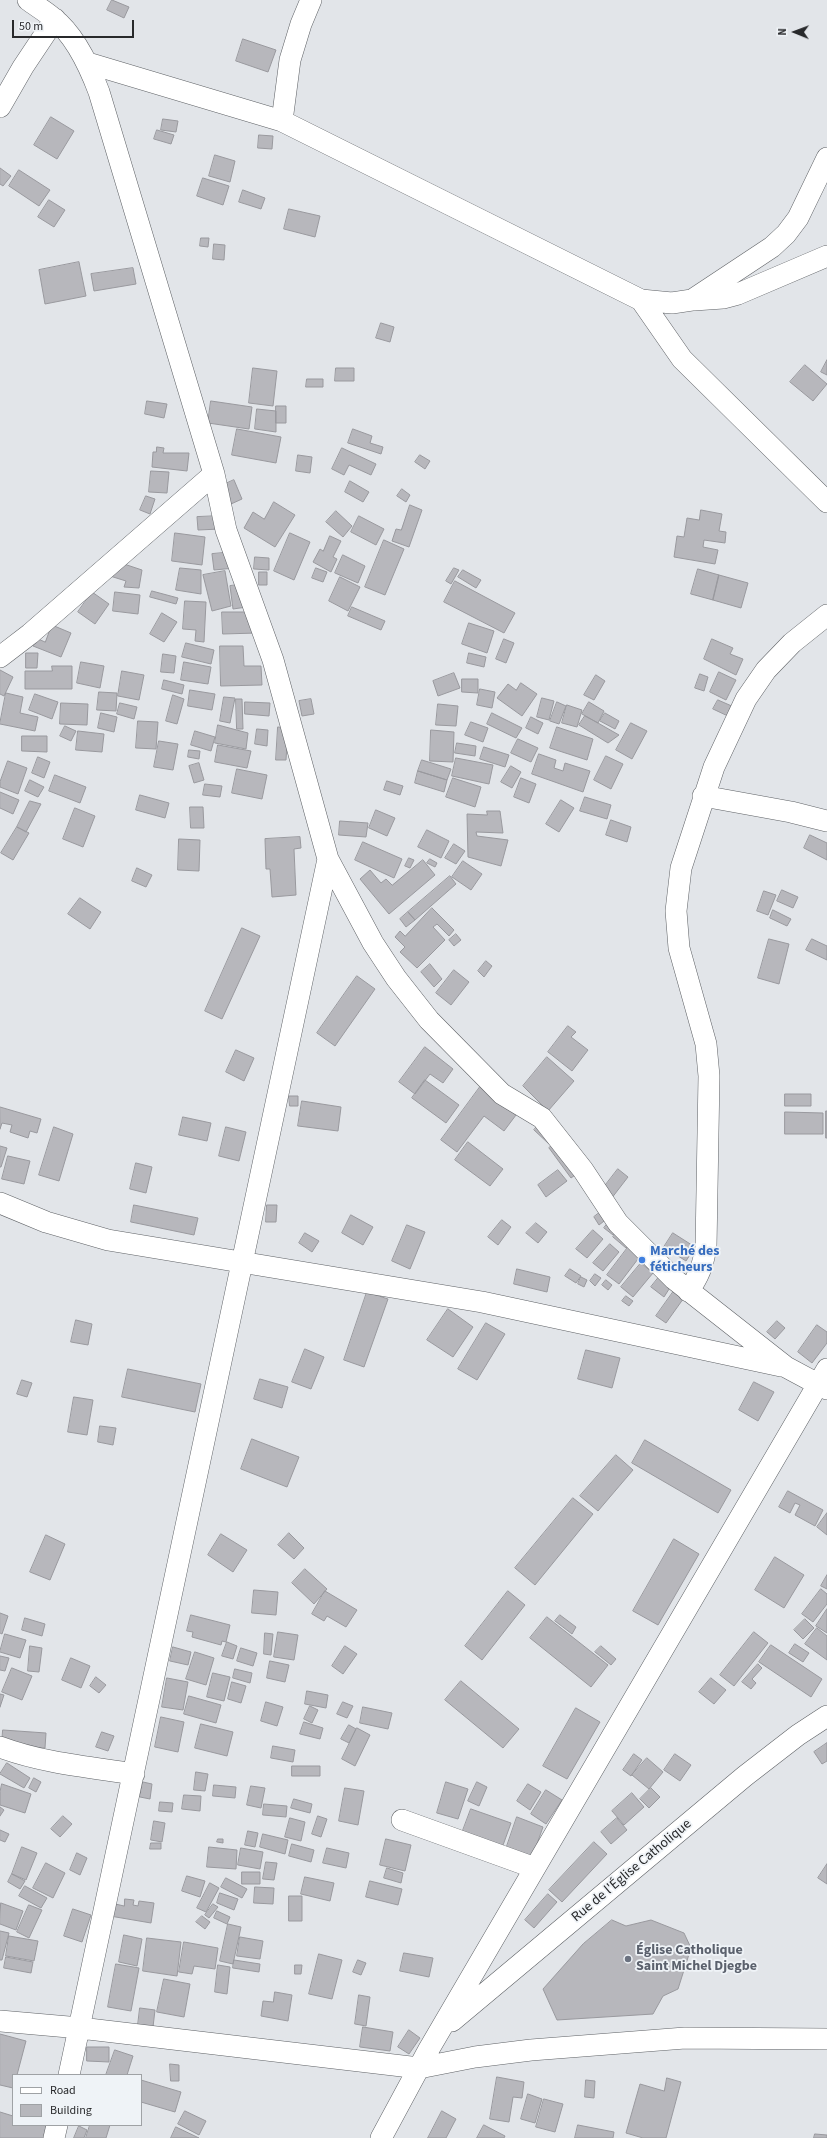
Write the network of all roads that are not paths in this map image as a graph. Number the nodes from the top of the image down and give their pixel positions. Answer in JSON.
{"nodes":[{"id":1,"x":28,"y":0,"type":"edge"},
{"id":2,"x":311,"y":0,"type":"edge"},
{"id":3,"x":55,"y":19,"type":"junction"},
{"id":4,"x":88,"y":63,"type":"junction"},
{"id":5,"x":0,"y":107,"type":"edge"},
{"id":6,"x":282,"y":121,"type":"junction"},
{"id":7,"x":827,"y":158,"type":"edge"},
{"id":8,"x":827,"y":256,"type":"edge"},
{"id":9,"x":641,"y":300,"type":"junction"},
{"id":10,"x":692,"y":300,"type":"junction"},
{"id":11,"x":214,"y":474,"type":"junction"},
{"id":12,"x":827,"y":502,"type":"edge"},
{"id":13,"x":827,"y":615,"type":"edge"},
{"id":14,"x":0,"y":657,"type":"edge"},
{"id":15,"x":703,"y":796,"type":"junction"},
{"id":16,"x":827,"y":821,"type":"edge"},
{"id":17,"x":328,"y":860,"type":"junction"},
{"id":18,"x":0,"y":1203,"type":"edge"},
{"id":19,"x":242,"y":1264,"type":"junction"},
{"id":20,"x":688,"y":1291,"type":"junction"},
{"id":21,"x":786,"y":1367,"type":"junction"},
{"id":22,"x":824,"y":1380,"type":"edge"},
{"id":23,"x":827,"y":1716,"type":"edge"},
{"id":24,"x":0,"y":1747,"type":"edge"},
{"id":25,"x":134,"y":1774,"type":"junction"},
{"id":26,"x":402,"y":1820,"type":"dead end"},
{"id":27,"x":535,"y":1868,"type":"junction"},
{"id":28,"x":0,"y":2021,"type":"edge"},
{"id":29,"x":80,"y":2028,"type":"junction"},
{"id":30,"x":441,"y":2030,"type":"junction"},
{"id":31,"x":827,"y":2039,"type":"edge"},
{"id":32,"x":419,"y":2068,"type":"junction"},
{"id":33,"x":69,"y":2074,"type":"edge"},
{"id":34,"x":57,"y":2126,"type":"edge"},
{"id":35,"x":54,"y":2138,"type":"edge"},
{"id":36,"x":381,"y":2138,"type":"edge"}],
"edges":[{"from":1,"to":3,"type":"street"},
{"from":2,"to":6,"type":"street"},
{"from":3,"to":4,"type":"street"},
{"from":3,"to":5,"type":"street"},
{"from":4,"to":6,"type":"street"},
{"from":4,"to":11,"type":"street"},
{"from":6,"to":9,"type":"street"},
{"from":7,"to":10,"type":"street"},
{"from":8,"to":10,"type":"street"},
{"from":9,"to":10,"type":"street"},
{"from":9,"to":12,"type":"street"},
{"from":11,"to":14,"type":"street"},
{"from":11,"to":17,"type":"street"},
{"from":13,"to":15,"type":"street"},
{"from":15,"to":16,"type":"street"},
{"from":15,"to":20,"type":"street"},
{"from":17,"to":19,"type":"street"},
{"from":17,"to":20,"type":"street"},
{"from":18,"to":19,"type":"street"},
{"from":19,"to":21,"type":"street"},
{"from":19,"to":25,"type":"street"},
{"from":20,"to":21,"type":"street"},
{"from":21,"to":22,"type":"street"},
{"from":22,"to":27,"type":"street"},
{"from":23,"to":30,"type":"street","name":"Rue de l'Église Catholique"},
{"from":24,"to":25,"type":"street"},
{"from":25,"to":29,"type":"street"},
{"from":26,"to":27,"type":"street"},
{"from":27,"to":30,"type":"street"},
{"from":28,"to":29,"type":"street"},
{"from":29,"to":32,"type":"street"},
{"from":29,"to":33,"type":"street"},
{"from":30,"to":32,"type":"street"},
{"from":31,"to":32,"type":"street"},
{"from":32,"to":36,"type":"street"},
{"from":34,"to":35,"type":"street"}]}
